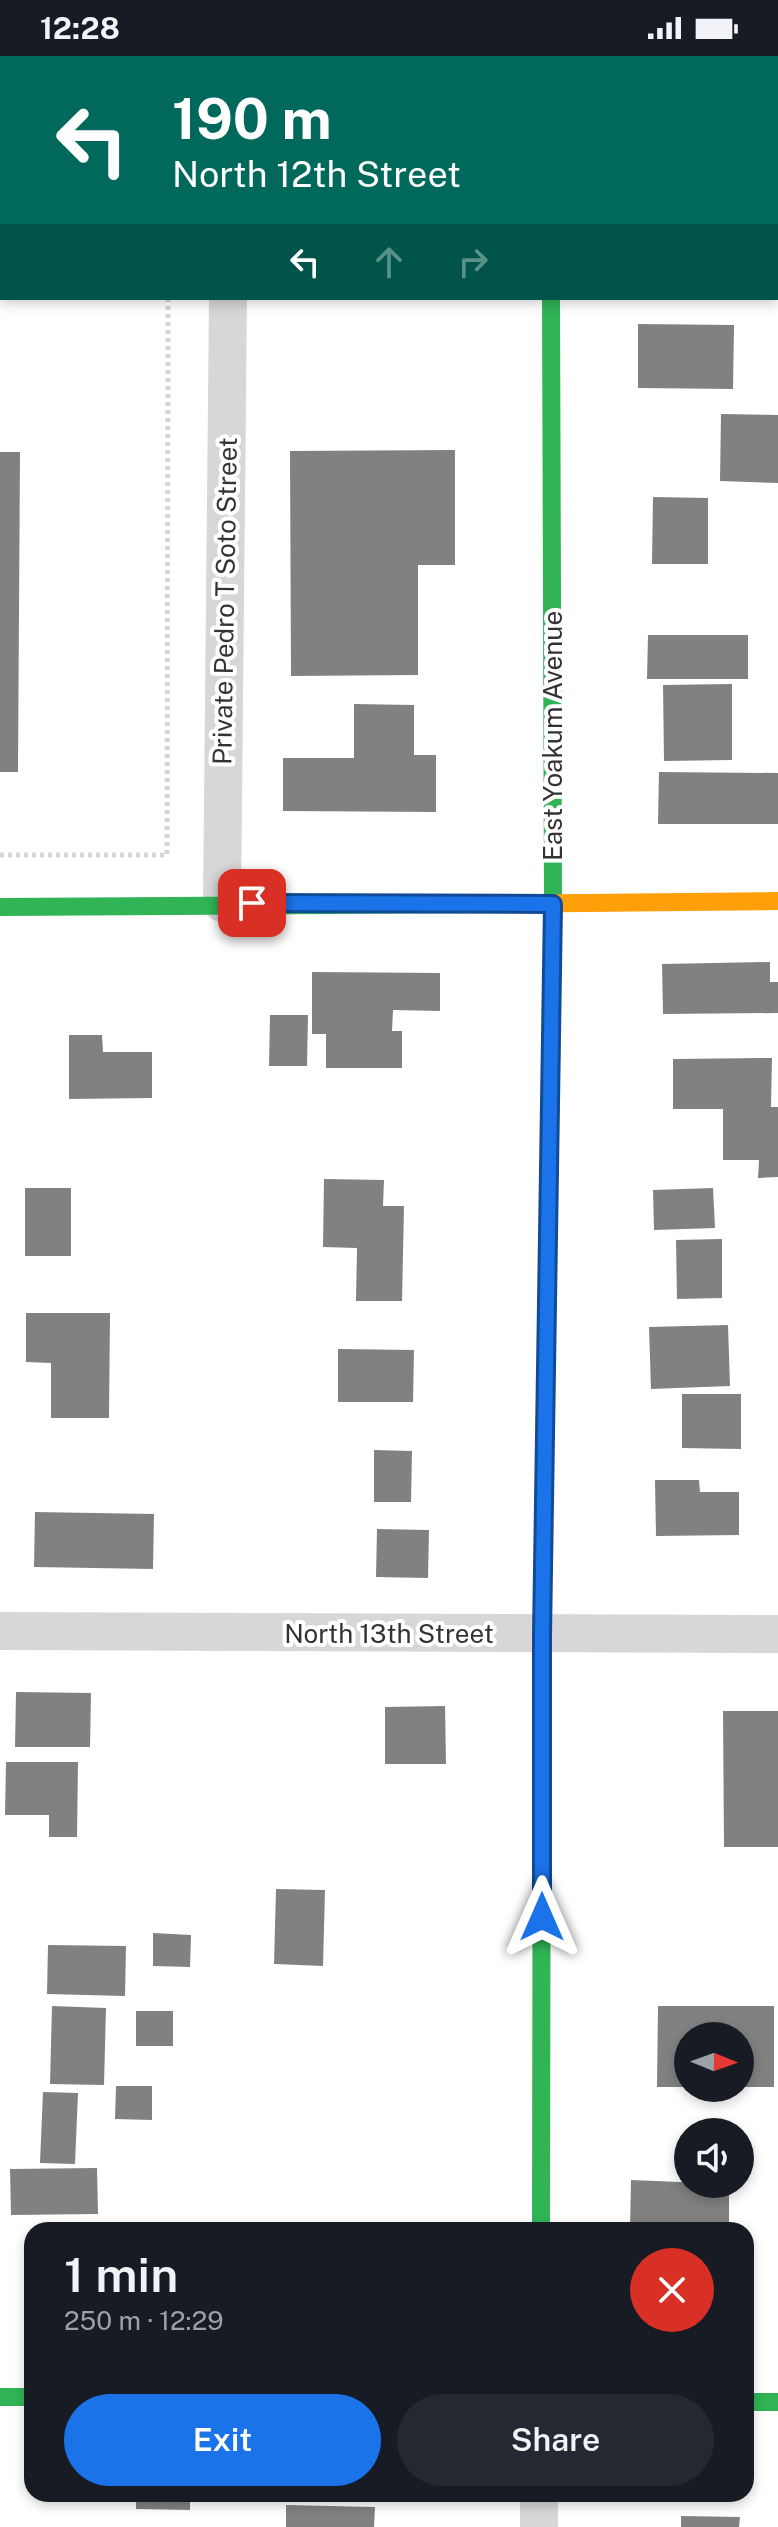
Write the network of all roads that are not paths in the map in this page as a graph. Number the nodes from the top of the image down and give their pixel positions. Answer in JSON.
{"nodes":[{"id":1,"x":228,"y":300,"type":"edge"},
{"id":2,"x":551,"y":300,"type":"edge"},
{"id":3,"x":778,"y":901,"type":"edge"},
{"id":4,"x":222,"y":903,"type":"junction"},
{"id":5,"x":553,"y":904,"type":"junction"},
{"id":6,"x":0,"y":907,"type":"edge"},
{"id":7,"x":0,"y":1631,"type":"edge"},
{"id":8,"x":778,"y":1634,"type":"edge"},
{"id":9,"x":542,"y":1635,"type":"junction"},
{"id":10,"x":541,"y":2222,"type":"edge"},
{"id":11,"x":0,"y":2397,"type":"edge"},
{"id":12,"x":24,"y":2397,"type":"edge"},
{"id":13,"x":754,"y":2402,"type":"edge"},
{"id":14,"x":778,"y":2402,"type":"edge"},
{"id":15,"x":539,"y":2502,"type":"edge"},
{"id":16,"x":539,"y":2527,"type":"edge"}],
"edges":[{"from":1,"to":4,"type":"street","name":"Private Pedro T Soto Street"},
{"from":2,"to":5,"type":"street","name":"East Yoakum Avenue"},
{"from":3,"to":5,"type":"street"},
{"from":4,"to":5,"type":"street"},
{"from":4,"to":6,"type":"street"},
{"from":5,"to":9,"type":"street","name":"East Yoakum Avenue"},
{"from":7,"to":9,"type":"street","name":"North 13th Street"},
{"from":8,"to":9,"type":"street","name":"North 13th Street"},
{"from":9,"to":10,"type":"street","name":"East Yoakum Avenue"},
{"from":11,"to":12,"type":"street"},
{"from":13,"to":14,"type":"street"},
{"from":15,"to":16,"type":"street"}]}
